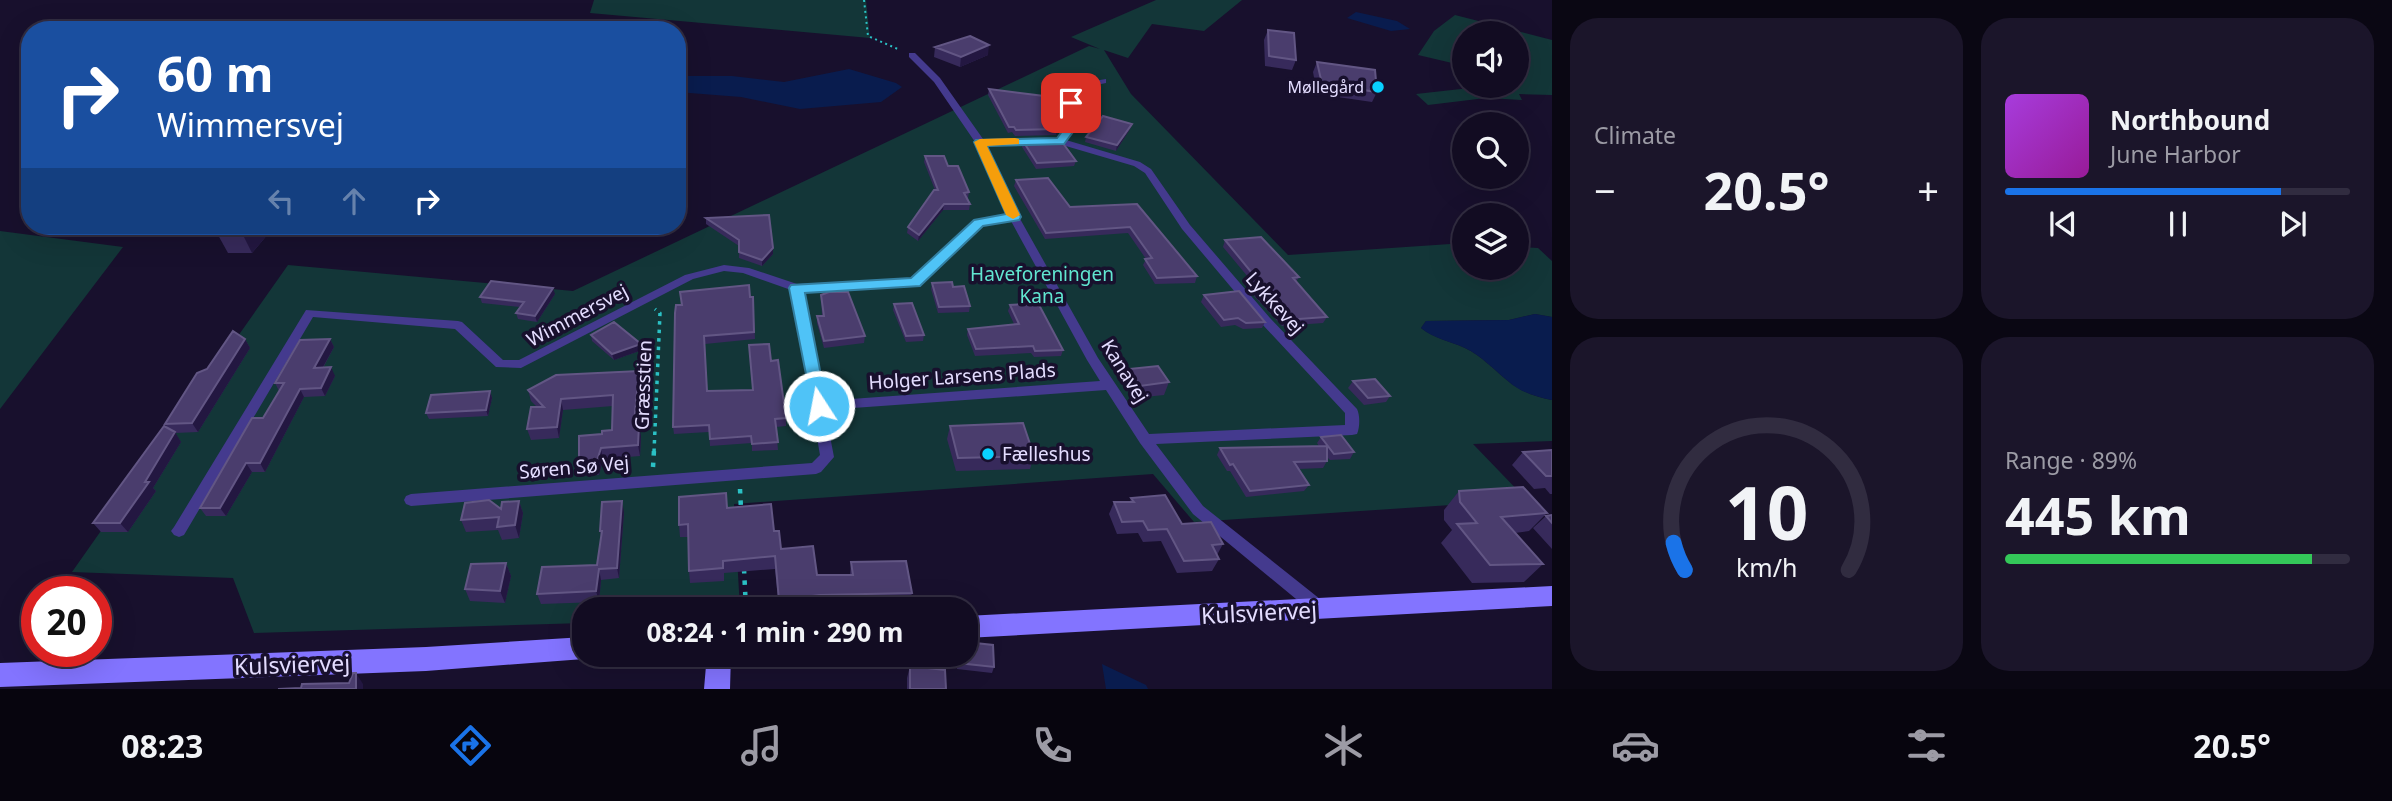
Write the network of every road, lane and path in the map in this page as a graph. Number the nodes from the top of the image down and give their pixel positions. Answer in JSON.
{"nodes":[{"id":1,"x":864,"y":0,"type":"edge"},
{"id":2,"x":912,"y":55,"type":"joint"},
{"id":3,"x":1104,"y":81,"type":"dead end"},
{"id":4,"x":1060,"y":141,"type":"junction"},
{"id":5,"x":980,"y":142,"type":"junction"},
{"id":6,"x":1014,"y":217,"type":"junction"},
{"id":7,"x":796,"y":288,"type":"junction"},
{"id":8,"x":645,"y":299,"type":"junction"},
{"id":9,"x":1109,"y":385,"type":"junction"},
{"id":10,"x":819,"y":406,"type":"junction"},
{"id":11,"x":1145,"y":439,"type":"junction"},
{"id":12,"x":739,"y":473,"type":"junction"},
{"id":13,"x":653,"y":479,"type":"junction"},
{"id":14,"x":411,"y":500,"type":"dead end"},
{"id":15,"x":741,"y":514,"type":"edge"},
{"id":16,"x":179,"y":531,"type":"dead end"},
{"id":17,"x":744,"y":568,"type":"edge"},
{"id":18,"x":1552,"y":596,"type":"edge"},
{"id":19,"x":745,"y":597,"type":"edge"},
{"id":20,"x":1320,"y":608,"type":"junction"},
{"id":21,"x":978,"y":626,"type":"edge"},
{"id":22,"x":572,"y":649,"type":"edge"},
{"id":23,"x":718,"y":667,"type":"edge"},
{"id":24,"x":0,"y":675,"type":"edge"},
{"id":25,"x":717,"y":689,"type":"edge"}],
"edges":[{"from":1,"to":2,"type":"path"},
{"from":2,"to":5,"type":"lane","name":"Kanavej"},
{"from":3,"to":4,"type":"lane"},
{"from":4,"to":5,"type":"lane","name":"Lykkevej"},
{"from":4,"to":11,"type":"lane","name":"Lykkevej"},
{"from":5,"to":6,"type":"lane","name":"Kanavej"},
{"from":6,"to":7,"type":"lane","name":"Wimmersvej"},
{"from":6,"to":9,"type":"lane","name":"Kanavej"},
{"from":7,"to":8,"type":"lane","name":"Wimmersvej"},
{"from":7,"to":10,"type":"lane","name":"Søren Sø Vej"},
{"from":8,"to":13,"type":"path","name":"Græsstien"},
{"from":8,"to":16,"type":"lane","name":"Wimmersvej"},
{"from":9,"to":10,"type":"lane","name":"Holger Larsens Plads"},
{"from":9,"to":11,"type":"lane","name":"Kanavej"},
{"from":10,"to":12,"type":"lane","name":"Søren Sø Vej"},
{"from":11,"to":20,"type":"lane","name":"Kanavej"},
{"from":12,"to":13,"type":"lane","name":"Søren Sø Vej"},
{"from":12,"to":15,"type":"path"},
{"from":13,"to":14,"type":"lane","name":"Søren Sø Vej"},
{"from":17,"to":19,"type":"path"},
{"from":18,"to":20,"type":"street","name":"Kulsviervej"},
{"from":20,"to":21,"type":"street","name":"Kulsviervej"},
{"from":22,"to":24,"type":"street","name":"Kulsviervej"},
{"from":23,"to":25,"type":"street"}]}
